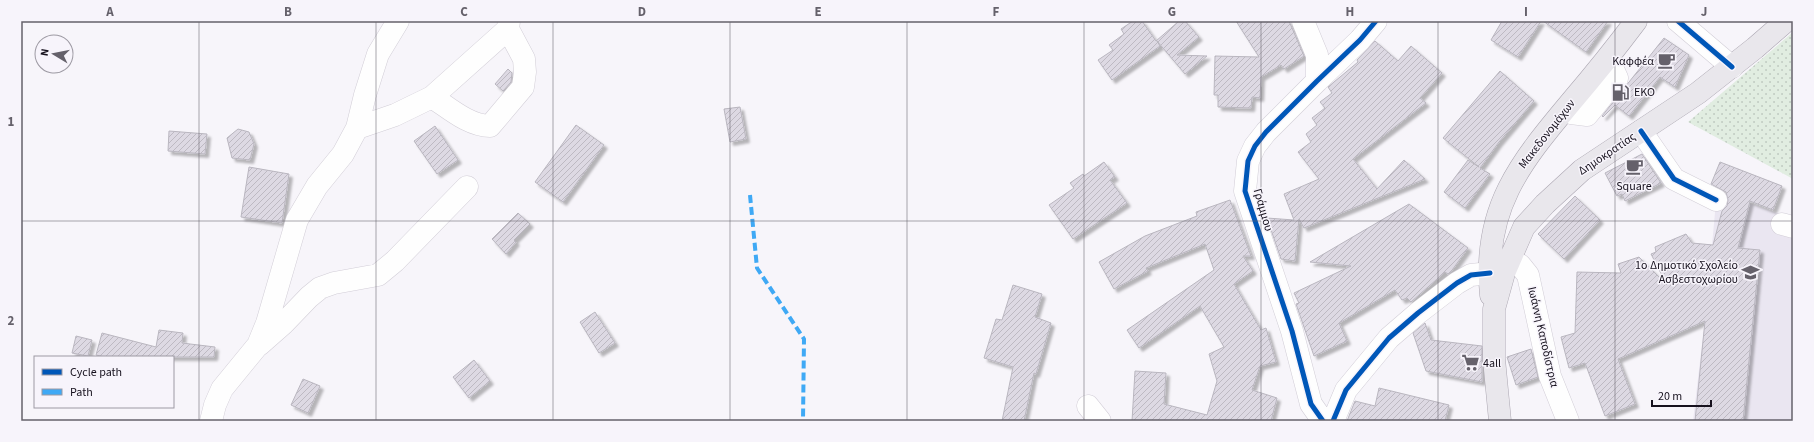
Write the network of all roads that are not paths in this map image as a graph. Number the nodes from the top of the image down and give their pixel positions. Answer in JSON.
{"nodes":[{"id":1,"x":398,"y":21,"type":"edge"},
{"id":2,"x":1303,"y":21,"type":"edge"},
{"id":3,"x":1376,"y":21,"type":"edge"},
{"id":4,"x":1636,"y":21,"type":"edge"},
{"id":5,"x":1678,"y":21,"type":"edge"},
{"id":6,"x":1786,"y":21,"type":"edge"},
{"id":7,"x":508,"y":25,"type":"edge"},
{"id":8,"x":1612,"y":67,"type":"dead end"},
{"id":9,"x":1732,"y":67,"type":"junction"},
{"id":10,"x":1317,"y":81,"type":"junction"},
{"id":11,"x":432,"y":97,"type":"junction"},
{"id":12,"x":1571,"y":113,"type":"dead end"},
{"id":13,"x":357,"y":128,"type":"junction"},
{"id":14,"x":1641,"y":131,"type":"junction"},
{"id":15,"x":467,"y":187,"type":"dead end"},
{"id":16,"x":1505,"y":195,"type":"junction"},
{"id":17,"x":1716,"y":200,"type":"dead end"},
{"id":18,"x":1524,"y":227,"type":"junction"},
{"id":19,"x":1509,"y":261,"type":"junction"},
{"id":20,"x":1490,"y":272,"type":"junction"},
{"id":21,"x":1494,"y":310,"type":"junction"},
{"id":22,"x":258,"y":345,"type":"junction"},
{"id":23,"x":211,"y":421,"type":"edge"},
{"id":24,"x":1323,"y":421,"type":"edge"},
{"id":25,"x":1333,"y":421,"type":"edge"},
{"id":26,"x":1500,"y":421,"type":"edge"},
{"id":27,"x":1568,"y":421,"type":"edge"}],
"edges":[{"from":1,"to":13,"type":"street"},
{"from":2,"to":10,"type":"street"},
{"from":3,"to":10,"type":"street","name":"Γράμμου"},
{"from":4,"to":16,"type":"main road","name":"Μακεδονομάχων"},
{"from":5,"to":9,"type":"street"},
{"from":6,"to":9,"type":"main road","name":"Δημοκρατίας"},
{"from":7,"to":11,"type":"street"},
{"from":7,"to":11,"type":"street"},
{"from":8,"to":12,"type":"street"},
{"from":9,"to":14,"type":"main road","name":"Δημοκρατίας"},
{"from":10,"to":24,"type":"street","name":"Γράμμου"},
{"from":11,"to":13,"type":"street"},
{"from":13,"to":22,"type":"street"},
{"from":14,"to":17,"type":"street"},
{"from":14,"to":18,"type":"main road","name":"Δημοκρατίας"},
{"from":15,"to":22,"type":"street"},
{"from":16,"to":18,"type":"main road"},
{"from":16,"to":20,"type":"main road","name":"Μακεδονομάχων"},
{"from":18,"to":19,"type":"main road","name":"Δημοκρατίας"},
{"from":19,"to":21,"type":"main road","name":"Δημοκρατίας"},
{"from":19,"to":27,"type":"street","name":"Ιωάννη Καποδίστρια"},
{"from":20,"to":21,"type":"main road","name":"Μακεδονομάχων"},
{"from":20,"to":25,"type":"street"},
{"from":21,"to":26,"type":"main road"},
{"from":22,"to":23,"type":"street"}]}
